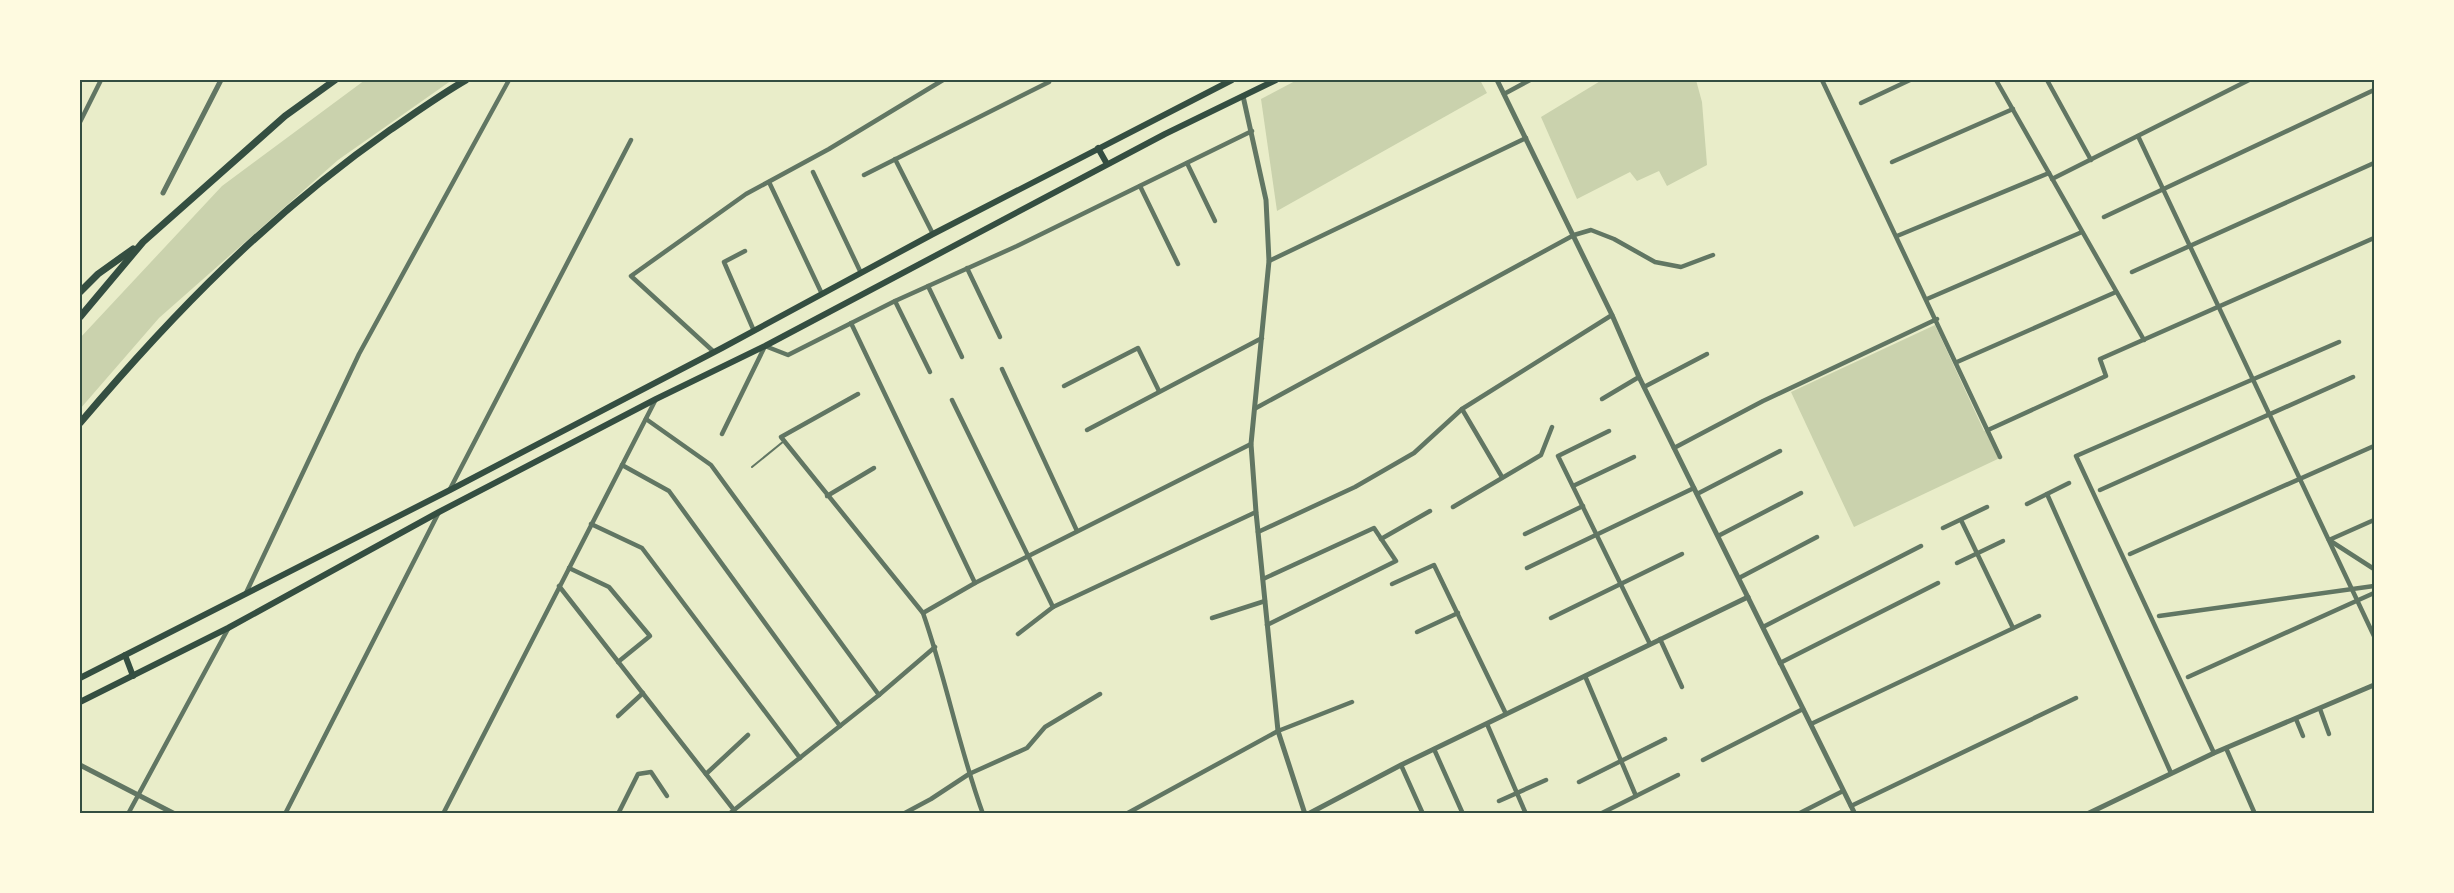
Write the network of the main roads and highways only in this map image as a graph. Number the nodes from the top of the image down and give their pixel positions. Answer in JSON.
{"nodes":[{"id":1,"x":335,"y":80,"type":"edge"},
{"id":2,"x":466,"y":80,"type":"edge"},
{"id":3,"x":1232,"y":80,"type":"edge"},
{"id":4,"x":1276,"y":80,"type":"edge"},
{"id":5,"x":1098,"y":148,"type":"junction"},
{"id":6,"x":1107,"y":164,"type":"junction"},
{"id":7,"x":143,"y":242,"type":"junction"},
{"id":8,"x":80,"y":292,"type":"edge"},
{"id":9,"x":80,"y":316,"type":"edge"},
{"id":10,"x":80,"y":423,"type":"edge"},
{"id":11,"x":125,"y":656,"type":"junction"},
{"id":12,"x":133,"y":676,"type":"junction"},
{"id":13,"x":80,"y":678,"type":"edge"},
{"id":14,"x":80,"y":702,"type":"edge"}],
"edges":[{"from":1,"to":7,"type":"highway"},
{"from":2,"to":10,"type":"highway"},
{"from":3,"to":5,"type":"main road"},
{"from":4,"to":6,"type":"main road"},
{"from":5,"to":6,"type":"main road"},
{"from":5,"to":11,"type":"main road"},
{"from":6,"to":12,"type":"main road"},
{"from":7,"to":8,"type":"highway"},
{"from":7,"to":9,"type":"highway"},
{"from":11,"to":12,"type":"main road"},
{"from":11,"to":13,"type":"main road"},
{"from":12,"to":14,"type":"main road"}]}
